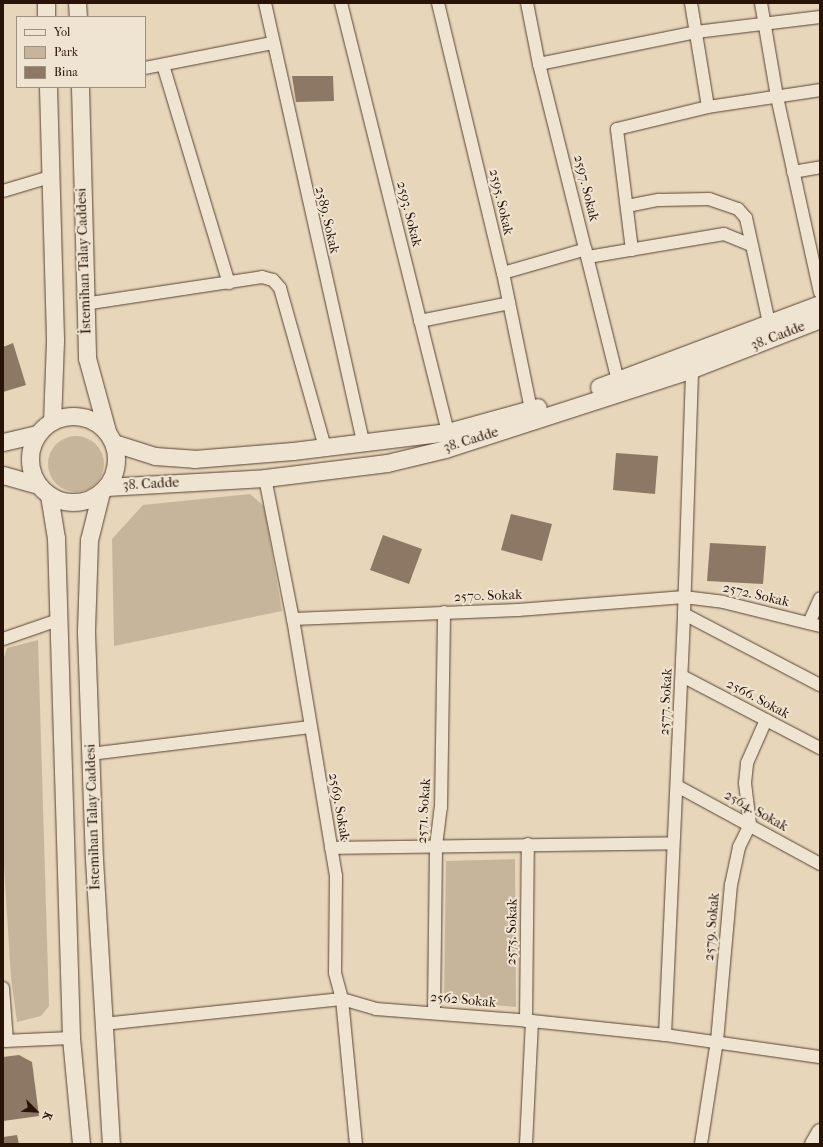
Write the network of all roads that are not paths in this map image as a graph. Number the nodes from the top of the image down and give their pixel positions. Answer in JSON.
{"nodes":[{"id":1,"x":46,"y":3,"type":"edge"},
{"id":2,"x":77,"y":3,"type":"edge"},
{"id":3,"x":265,"y":3,"type":"edge"},
{"id":4,"x":342,"y":3,"type":"edge"},
{"id":5,"x":438,"y":3,"type":"edge"},
{"id":6,"x":527,"y":3,"type":"edge"},
{"id":7,"x":692,"y":3,"type":"edge"},
{"id":8,"x":761,"y":3,"type":"edge"},
{"id":9,"x":46,"y":16,"type":"edge"},
{"id":10,"x":78,"y":16,"type":"edge"},
{"id":11,"x":820,"y":17,"type":"edge"},
{"id":12,"x":764,"y":24,"type":"junction"},
{"id":13,"x":696,"y":32,"type":"junction"},
{"id":14,"x":272,"y":43,"type":"junction"},
{"id":15,"x":539,"y":64,"type":"junction"},
{"id":16,"x":163,"y":65,"type":"junction"},
{"id":17,"x":146,"y":68,"type":"edge"},
{"id":18,"x":48,"y":88,"type":"edge"},
{"id":19,"x":80,"y":88,"type":"edge"},
{"id":20,"x":820,"y":90,"type":"edge"},
{"id":21,"x":777,"y":97,"type":"junction"},
{"id":22,"x":708,"y":107,"type":"junction"},
{"id":23,"x":820,"y":167,"type":"edge"},
{"id":24,"x":793,"y":172,"type":"junction"},
{"id":25,"x":50,"y":177,"type":"junction"},
{"id":26,"x":3,"y":191,"type":"edge"},
{"id":27,"x":626,"y":206,"type":"junction"},
{"id":28,"x":752,"y":245,"type":"junction"},
{"id":29,"x":815,"y":248,"type":"edge"},
{"id":30,"x":632,"y":250,"type":"junction"},
{"id":31,"x":587,"y":253,"type":"junction"},
{"id":32,"x":503,"y":273,"type":"junction"},
{"id":33,"x":229,"y":283,"type":"junction"},
{"id":34,"x":820,"y":292,"type":"edge"},
{"id":35,"x":509,"y":303,"type":"junction"},
{"id":36,"x":84,"y":304,"type":"junction"},
{"id":37,"x":820,"y":304,"type":"edge"},
{"id":38,"x":820,"y":320,"type":"edge"},
{"id":39,"x":420,"y":321,"type":"junction"},
{"id":40,"x":769,"y":323,"type":"junction"},
{"id":41,"x":692,"y":369,"type":"junction"},
{"id":42,"x":618,"y":381,"type":"junction"},
{"id":43,"x":531,"y":409,"type":"junction"},
{"id":44,"x":52,"y":421,"type":"junction"},
{"id":45,"x":448,"y":432,"type":"junction"},
{"id":46,"x":38,"y":434,"type":"junction"},
{"id":47,"x":110,"y":437,"type":"junction"},
{"id":48,"x":3,"y":442,"type":"edge"},
{"id":49,"x":363,"y":443,"type":"junction"},
{"id":50,"x":325,"y":447,"type":"junction"},
{"id":51,"x":3,"y":475,"type":"edge"},
{"id":52,"x":265,"y":478,"type":"junction"},
{"id":53,"x":104,"y":489,"type":"junction"},
{"id":54,"x":44,"y":490,"type":"junction"},
{"id":55,"x":684,"y":597,"type":"junction"},
{"id":56,"x":820,"y":598,"type":"edge"},
{"id":57,"x":444,"y":612,"type":"junction"},
{"id":58,"x":684,"y":614,"type":"junction"},
{"id":59,"x":293,"y":619,"type":"junction"},
{"id":60,"x":58,"y":620,"type":"junction"},
{"id":61,"x":815,"y":625,"type":"edge"},
{"id":62,"x":3,"y":639,"type":"edge"},
{"id":63,"x":682,"y":676,"type":"junction"},
{"id":64,"x":820,"y":685,"type":"edge"},
{"id":65,"x":766,"y":720,"type":"junction"},
{"id":66,"x":310,"y":728,"type":"junction"},
{"id":67,"x":820,"y":748,"type":"edge"},
{"id":68,"x":90,"y":754,"type":"junction"},
{"id":69,"x":677,"y":786,"type":"junction"},
{"id":70,"x":750,"y":824,"type":"junction"},
{"id":71,"x":673,"y":843,"type":"junction"},
{"id":72,"x":528,"y":844,"type":"junction"},
{"id":73,"x":436,"y":846,"type":"junction"},
{"id":74,"x":331,"y":848,"type":"junction"},
{"id":75,"x":820,"y":864,"type":"edge"},
{"id":76,"x":3,"y":988,"type":"edge"},
{"id":77,"x":342,"y":999,"type":"junction"},
{"id":78,"x":434,"y":1012,"type":"junction"},
{"id":79,"x":529,"y":1021,"type":"junction"},
{"id":80,"x":103,"y":1024,"type":"junction"},
{"id":81,"x":665,"y":1035,"type":"junction"},
{"id":82,"x":71,"y":1038,"type":"junction"},
{"id":83,"x":5,"y":1041,"type":"edge"},
{"id":84,"x":716,"y":1041,"type":"junction"},
{"id":85,"x":820,"y":1057,"type":"edge"},
{"id":86,"x":820,"y":1132,"type":"edge"},
{"id":87,"x":81,"y":1144,"type":"edge"},
{"id":88,"x":111,"y":1144,"type":"edge"},
{"id":89,"x":356,"y":1144,"type":"edge"},
{"id":90,"x":526,"y":1144,"type":"edge"},
{"id":91,"x":702,"y":1144,"type":"edge"},
{"id":92,"x":813,"y":1144,"type":"edge"}],
"edges":[{"from":1,"to":9,"type":"street"},
{"from":2,"to":10,"type":"street"},
{"from":3,"to":14,"type":"street","name":"2589. Sokak"},
{"from":4,"to":39,"type":"street","name":"2593. Sokak"},
{"from":5,"to":32,"type":"street","name":"2595. Sokak"},
{"from":6,"to":15,"type":"street","name":"2597. Sokak"},
{"from":7,"to":13,"type":"street"},
{"from":8,"to":12,"type":"street"},
{"from":11,"to":12,"type":"street"},
{"from":12,"to":13,"type":"street"},
{"from":12,"to":21,"type":"street"},
{"from":13,"to":15,"type":"street"},
{"from":13,"to":22,"type":"street"},
{"from":14,"to":16,"type":"street"},
{"from":14,"to":49,"type":"street","name":"2589. Sokak"},
{"from":15,"to":31,"type":"street","name":"2597. Sokak"},
{"from":16,"to":17,"type":"street"},
{"from":16,"to":33,"type":"street"},
{"from":18,"to":25,"type":"street"},
{"from":19,"to":36,"type":"street","name":"İstemihan Talay Caddesi"},
{"from":20,"to":21,"type":"street"},
{"from":21,"to":22,"type":"street"},
{"from":21,"to":24,"type":"street"},
{"from":22,"to":27,"type":"street"},
{"from":23,"to":24,"type":"street"},
{"from":24,"to":29,"type":"street"},
{"from":25,"to":26,"type":"street"},
{"from":25,"to":44,"type":"street"},
{"from":27,"to":28,"type":"street"},
{"from":27,"to":30,"type":"street"},
{"from":28,"to":30,"type":"street"},
{"from":28,"to":40,"type":"street"},
{"from":29,"to":34,"type":"street"},
{"from":30,"to":31,"type":"street"},
{"from":31,"to":32,"type":"street"},
{"from":31,"to":42,"type":"street","name":"2597. Sokak"},
{"from":32,"to":35,"type":"street","name":"2595. Sokak"},
{"from":33,"to":36,"type":"street"},
{"from":33,"to":50,"type":"street"},
{"from":35,"to":39,"type":"street"},
{"from":35,"to":43,"type":"street","name":"2595. Sokak"},
{"from":36,"to":47,"type":"street","name":"İstemihan Talay Caddesi"},
{"from":37,"to":40,"type":"street","name":"38. Cadde"},
{"from":38,"to":41,"type":"street","name":"38. Cadde"},
{"from":39,"to":45,"type":"street","name":"2593. Sokak"},
{"from":40,"to":42,"type":"street","name":"38. Cadde"},
{"from":41,"to":52,"type":"street","name":"38. Cadde"},
{"from":41,"to":55,"type":"street","name":"2577. Sokak"},
{"from":42,"to":43,"type":"street","name":"38. Cadde"},
{"from":43,"to":45,"type":"street","name":"38. Cadde"},
{"from":44,"to":46,"type":"street"},
{"from":44,"to":47,"type":"street"},
{"from":45,"to":49,"type":"street","name":"38. Cadde"},
{"from":46,"to":48,"type":"street"},
{"from":46,"to":54,"type":"street"},
{"from":47,"to":50,"type":"street","name":"38. Cadde"},
{"from":47,"to":53,"type":"street"},
{"from":49,"to":50,"type":"street","name":"38. Cadde"},
{"from":51,"to":54,"type":"street"},
{"from":52,"to":53,"type":"street","name":"38. Cadde"},
{"from":52,"to":59,"type":"street","name":"2569. Sokak"},
{"from":53,"to":54,"type":"street"},
{"from":53,"to":68,"type":"street","name":"İstemihan Talay Caddesi"},
{"from":54,"to":60,"type":"street","name":"İstemihan Talay Caddesi"},
{"from":55,"to":57,"type":"street","name":"2570. Sokak"},
{"from":55,"to":58,"type":"street","name":"2577. Sokak"},
{"from":55,"to":61,"type":"street","name":"2572. Sokak"},
{"from":56,"to":61,"type":"street"},
{"from":57,"to":59,"type":"street","name":"2570. Sokak"},
{"from":57,"to":73,"type":"street","name":"2571. Sokak"},
{"from":58,"to":63,"type":"street","name":"2577. Sokak"},
{"from":58,"to":64,"type":"street"},
{"from":59,"to":66,"type":"street","name":"2569. Sokak"},
{"from":60,"to":62,"type":"street"},
{"from":60,"to":82,"type":"street","name":"İstemihan Talay Caddesi"},
{"from":63,"to":65,"type":"street","name":"2566. Sokak"},
{"from":63,"to":69,"type":"street","name":"2577. Sokak"},
{"from":65,"to":67,"type":"street","name":"2566. Sokak"},
{"from":65,"to":70,"type":"street"},
{"from":66,"to":68,"type":"street"},
{"from":66,"to":74,"type":"street","name":"2569. Sokak"},
{"from":68,"to":80,"type":"street","name":"İstemihan Talay Caddesi"},
{"from":69,"to":70,"type":"street","name":"2564. Sokak"},
{"from":69,"to":71,"type":"street","name":"2577. Sokak"},
{"from":70,"to":75,"type":"street","name":"2564. Sokak"},
{"from":70,"to":84,"type":"street","name":"2579. Sokak"},
{"from":71,"to":72,"type":"street"},
{"from":71,"to":81,"type":"street","name":"2577. Sokak"},
{"from":72,"to":73,"type":"street"},
{"from":72,"to":79,"type":"street","name":"2575. Sokak"},
{"from":73,"to":74,"type":"street"},
{"from":73,"to":78,"type":"street","name":"2571. Sokak"},
{"from":74,"to":77,"type":"street","name":"2569. Sokak"},
{"from":76,"to":83,"type":"street"},
{"from":77,"to":78,"type":"street","name":"2562 Sokak"},
{"from":77,"to":80,"type":"street","name":"2562 Sokak"},
{"from":77,"to":89,"type":"street","name":"2569. Sokak"},
{"from":78,"to":79,"type":"street","name":"2562 Sokak"},
{"from":79,"to":81,"type":"street","name":"2562 Sokak"},
{"from":79,"to":90,"type":"street","name":"2575. Sokak"},
{"from":80,"to":88,"type":"street","name":"İstemihan Talay Caddesi"},
{"from":81,"to":84,"type":"street","name":"2562 Sokak"},
{"from":82,"to":83,"type":"street"},
{"from":82,"to":87,"type":"street","name":"İstemihan Talay Caddesi"},
{"from":84,"to":85,"type":"street","name":"2562 Sokak"},
{"from":84,"to":91,"type":"street","name":"2579. Sokak"},
{"from":86,"to":92,"type":"street"}]}
